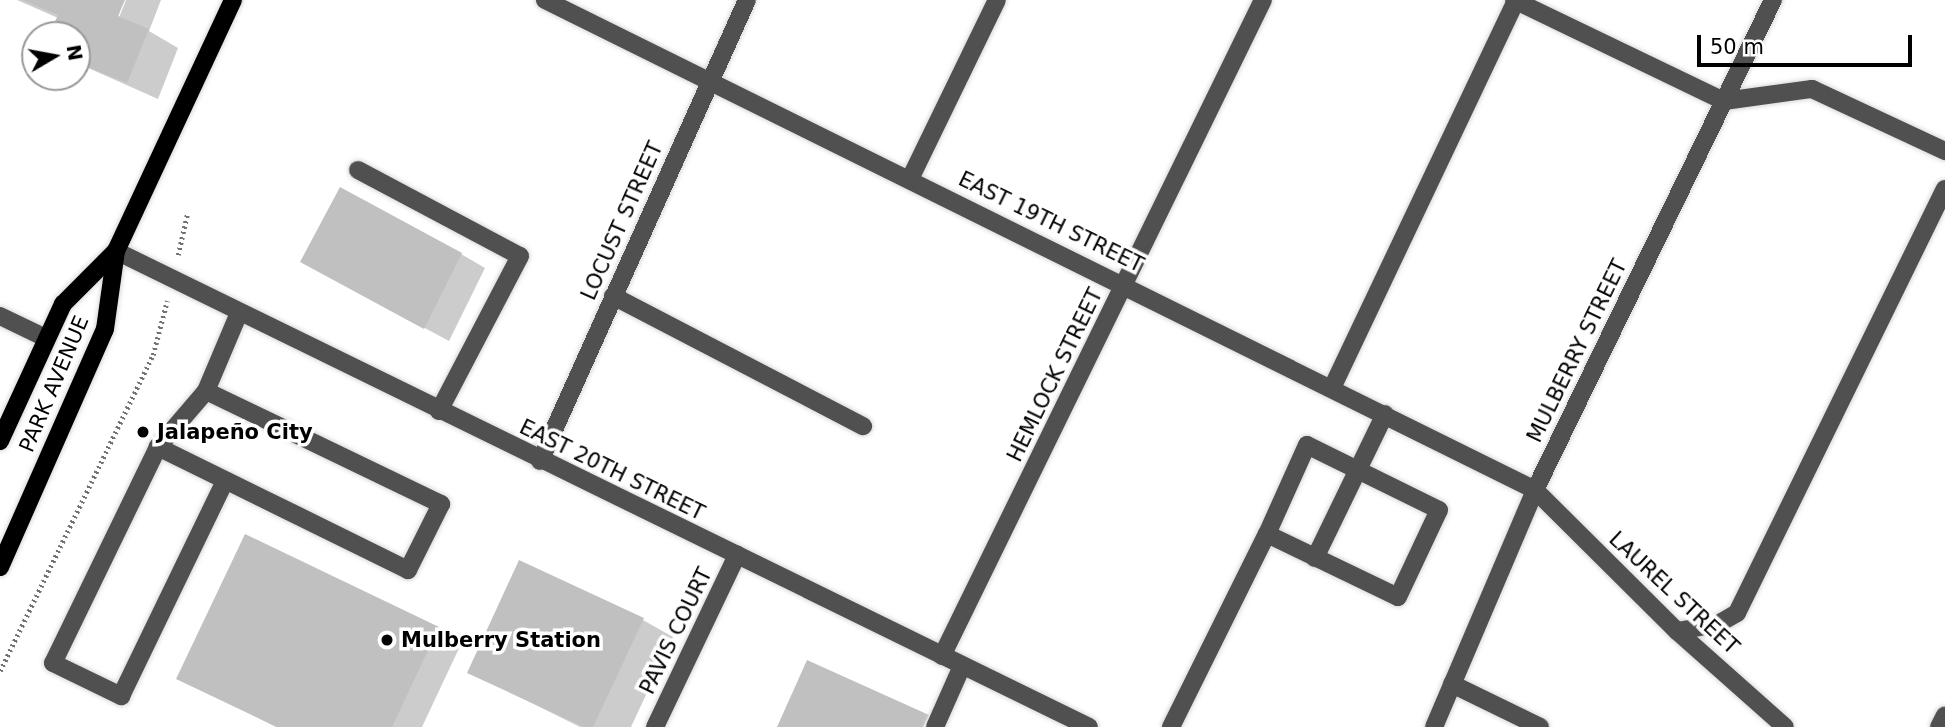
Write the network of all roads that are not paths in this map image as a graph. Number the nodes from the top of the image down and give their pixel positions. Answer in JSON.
{"nodes":[{"id":1,"x":233,"y":0,"type":"edge"},
{"id":2,"x":545,"y":0,"type":"edge"},
{"id":3,"x":747,"y":0,"type":"edge"},
{"id":4,"x":997,"y":0,"type":"edge"},
{"id":5,"x":1262,"y":0,"type":"edge"},
{"id":6,"x":1515,"y":0,"type":"edge"},
{"id":7,"x":1773,"y":0,"type":"edge"},
{"id":8,"x":709,"y":81,"type":"junction"},
{"id":9,"x":1724,"y":101,"type":"junction"},
{"id":10,"x":1945,"y":152,"type":"edge"},
{"id":11,"x":358,"y":170,"type":"dead end"},
{"id":12,"x":910,"y":179,"type":"junction"},
{"id":13,"x":1945,"y":188,"type":"edge"},
{"id":14,"x":116,"y":251,"type":"junction"},
{"id":15,"x":1125,"y":284,"type":"junction"},
{"id":16,"x":613,"y":296,"type":"junction"},
{"id":17,"x":239,"y":313,"type":"junction"},
{"id":18,"x":0,"y":316,"type":"edge"},
{"id":19,"x":46,"y":338,"type":"junction"},
{"id":20,"x":1332,"y":388,"type":"junction"},
{"id":21,"x":206,"y":391,"type":"junction"},
{"id":22,"x":439,"y":411,"type":"junction"},
{"id":23,"x":1385,"y":414,"type":"junction"},
{"id":24,"x":863,"y":426,"type":"dead end"},
{"id":25,"x":0,"y":441,"type":"edge"},
{"id":26,"x":158,"y":447,"type":"junction"},
{"id":27,"x":540,"y":461,"type":"junction"},
{"id":28,"x":1359,"y":469,"type":"junction"},
{"id":29,"x":225,"y":481,"type":"junction"},
{"id":30,"x":1535,"y":490,"type":"junction"},
{"id":31,"x":1268,"y":534,"type":"junction"},
{"id":32,"x":737,"y":555,"type":"junction"},
{"id":33,"x":1315,"y":558,"type":"junction"},
{"id":34,"x":0,"y":567,"type":"edge"},
{"id":35,"x":1677,"y":631,"type":"junction"},
{"id":36,"x":942,"y":656,"type":"junction"},
{"id":37,"x":962,"y":666,"type":"junction"},
{"id":38,"x":1452,"y":684,"type":"junction"},
{"id":39,"x":1945,"y":715,"type":"edge"},
{"id":40,"x":655,"y":727,"type":"edge"},
{"id":41,"x":935,"y":727,"type":"edge"},
{"id":42,"x":1089,"y":727,"type":"edge"},
{"id":43,"x":1171,"y":727,"type":"edge"},
{"id":44,"x":1434,"y":727,"type":"edge"},
{"id":45,"x":1540,"y":727,"type":"edge"},
{"id":46,"x":1785,"y":727,"type":"edge"},
{"id":47,"x":1939,"y":727,"type":"edge"}],
"edges":[{"from":1,"to":14,"type":"main road","name":"PARK AVENUE"},
{"from":2,"to":8,"type":"street","name":"EAST 19TH STREET"},
{"from":3,"to":8,"type":"street","name":"LOCUST STREET"},
{"from":4,"to":12,"type":"street"},
{"from":5,"to":15,"type":"street","name":"HEMLOCK STREET"},
{"from":6,"to":9,"type":"street"},
{"from":6,"to":20,"type":"street"},
{"from":7,"to":9,"type":"street","name":"MULBERRY STREET"},
{"from":8,"to":12,"type":"street","name":"EAST 19TH STREET"},
{"from":8,"to":16,"type":"street","name":"LOCUST STREET"},
{"from":9,"to":10,"type":"street"},
{"from":9,"to":30,"type":"street","name":"MULBERRY STREET"},
{"from":11,"to":22,"type":"street"},
{"from":12,"to":15,"type":"street","name":"EAST 19TH STREET"},
{"from":13,"to":35,"type":"street"},
{"from":14,"to":17,"type":"street","name":"EAST 20TH STREET"},
{"from":14,"to":19,"type":"main road","name":"PARK AVENUE"},
{"from":14,"to":34,"type":"main road","name":"PARK AVENUE"},
{"from":15,"to":20,"type":"street","name":"EAST 19TH STREET"},
{"from":15,"to":36,"type":"street","name":"HEMLOCK STREET"},
{"from":16,"to":24,"type":"street"},
{"from":16,"to":27,"type":"street","name":"LOCUST STREET"},
{"from":17,"to":21,"type":"street"},
{"from":17,"to":22,"type":"street","name":"EAST 20TH STREET"},
{"from":18,"to":19,"type":"street"},
{"from":19,"to":25,"type":"main road","name":"PARK AVENUE"},
{"from":20,"to":23,"type":"street","name":"EAST 19TH STREET"},
{"from":21,"to":26,"type":"street"},
{"from":21,"to":29,"type":"street"},
{"from":22,"to":27,"type":"street","name":"EAST 20TH STREET"},
{"from":23,"to":28,"type":"street"},
{"from":23,"to":30,"type":"street","name":"EAST 19TH STREET"},
{"from":26,"to":29,"type":"street"},
{"from":26,"to":29,"type":"street"},
{"from":27,"to":32,"type":"street","name":"EAST 20TH STREET"},
{"from":28,"to":31,"type":"street"},
{"from":28,"to":33,"type":"street"},
{"from":28,"to":33,"type":"street"},
{"from":30,"to":35,"type":"street","name":"LAUREL STREET"},
{"from":30,"to":38,"type":"street","name":"MULBERRY STREET"},
{"from":31,"to":33,"type":"street"},
{"from":31,"to":43,"type":"street"},
{"from":32,"to":36,"type":"street","name":"EAST 20TH STREET"},
{"from":32,"to":40,"type":"street","name":"PAVIS COURT"},
{"from":35,"to":46,"type":"street","name":"LAUREL STREET"},
{"from":36,"to":37,"type":"street","name":"EAST 20TH STREET"},
{"from":37,"to":41,"type":"street"},
{"from":37,"to":42,"type":"street","name":"EAST 20TH STREET"},
{"from":38,"to":44,"type":"street","name":"MULBERRY STREET"},
{"from":38,"to":45,"type":"street"},
{"from":39,"to":47,"type":"street"}]}
